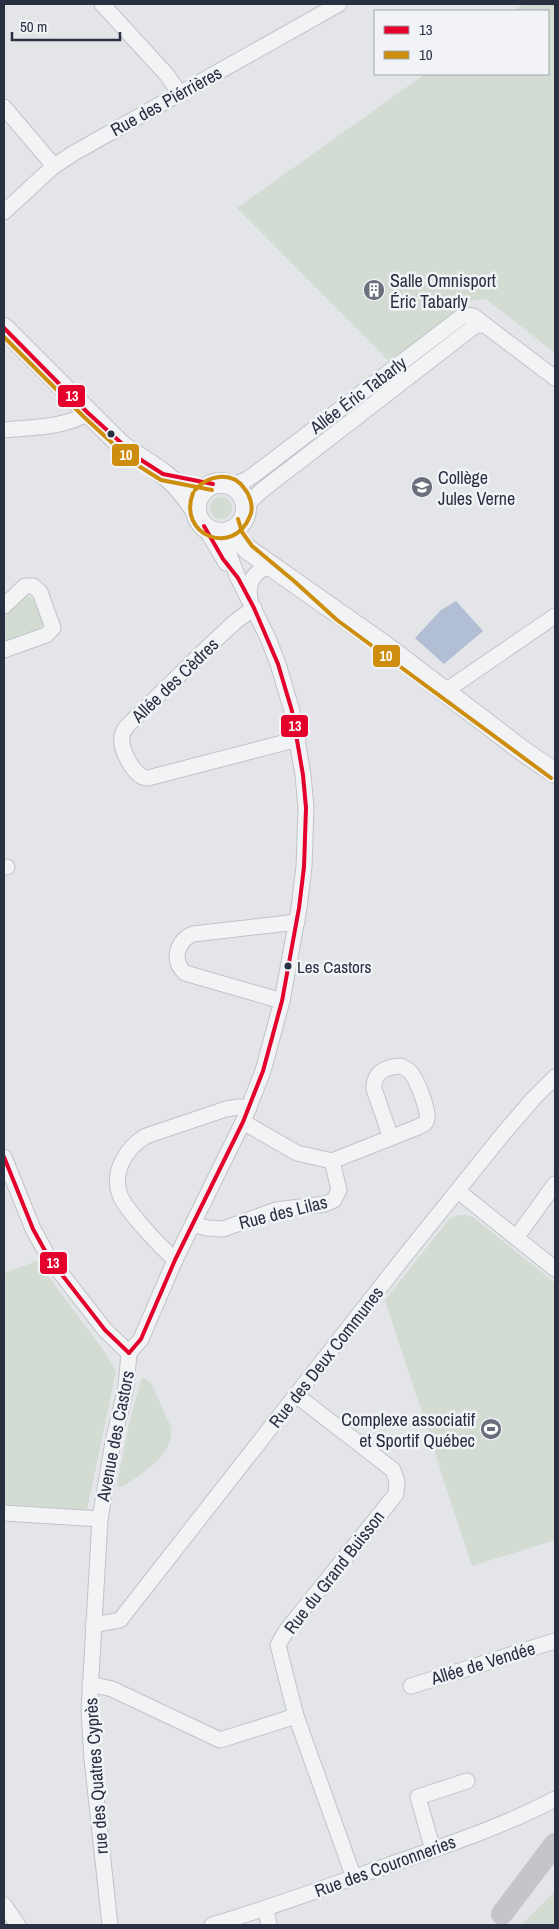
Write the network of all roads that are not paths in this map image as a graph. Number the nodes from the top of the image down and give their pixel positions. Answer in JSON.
{"nodes":[{"id":1,"x":102,"y":4,"type":"edge"},
{"id":2,"x":339,"y":4,"type":"edge"},
{"id":3,"x":180,"y":94,"type":"junction"},
{"id":4,"x":4,"y":107,"type":"edge"},
{"id":5,"x":54,"y":166,"type":"junction"},
{"id":6,"x":4,"y":212,"type":"edge"},
{"id":7,"x":485,"y":326,"type":"junction"},
{"id":8,"x":4,"y":328,"type":"edge"},
{"id":9,"x":555,"y":378,"type":"edge"},
{"id":10,"x":88,"y":413,"type":"junction"},
{"id":11,"x":4,"y":430,"type":"edge"},
{"id":12,"x":163,"y":474,"type":"junction"},
{"id":13,"x":222,"y":485,"type":"junction"},
{"id":14,"x":200,"y":518,"type":"junction"},
{"id":15,"x":236,"y":522,"type":"junction"},
{"id":16,"x":271,"y":567,"type":"junction"},
{"id":17,"x":238,"y":578,"type":"junction"},
{"id":18,"x":252,"y":604,"type":"junction"},
{"id":19,"x":4,"y":606,"type":"edge"},
{"id":20,"x":341,"y":615,"type":"junction"},
{"id":21,"x":555,"y":616,"type":"edge"},
{"id":22,"x":4,"y":650,"type":"edge"},
{"id":23,"x":444,"y":692,"type":"junction"},
{"id":24,"x":298,"y":739,"type":"junction"},
{"id":25,"x":555,"y":773,"type":"edge"},
{"id":26,"x":297,"y":922,"type":"junction"},
{"id":27,"x":282,"y":1001,"type":"junction"},
{"id":28,"x":555,"y":1077,"type":"edge"},
{"id":29,"x":246,"y":1115,"type":"junction"},
{"id":30,"x":391,"y":1138,"type":"junction"},
{"id":31,"x":4,"y":1157,"type":"edge"},
{"id":32,"x":332,"y":1161,"type":"junction"},
{"id":33,"x":555,"y":1184,"type":"edge"},
{"id":34,"x":458,"y":1191,"type":"junction"},
{"id":35,"x":193,"y":1224,"type":"junction"},
{"id":36,"x":516,"y":1238,"type":"junction"},
{"id":37,"x":175,"y":1260,"type":"junction"},
{"id":38,"x":555,"y":1269,"type":"edge"},
{"id":39,"x":129,"y":1353,"type":"junction"},
{"id":40,"x":296,"y":1395,"type":"junction"},
{"id":41,"x":4,"y":1513,"type":"edge"},
{"id":42,"x":100,"y":1519,"type":"junction"},
{"id":43,"x":93,"y":1626,"type":"junction"},
{"id":44,"x":555,"y":1641,"type":"edge"},
{"id":45,"x":90,"y":1684,"type":"junction"},
{"id":46,"x":411,"y":1686,"type":"dead end"},
{"id":47,"x":296,"y":1716,"type":"junction"},
{"id":48,"x":467,"y":1781,"type":"dead end"},
{"id":49,"x":555,"y":1799,"type":"edge"},
{"id":50,"x":555,"y":1844,"type":"edge"},
{"id":51,"x":433,"y":1850,"type":"junction"},
{"id":52,"x":555,"y":1866,"type":"edge"},
{"id":53,"x":354,"y":1878,"type":"junction"},
{"id":54,"x":4,"y":1905,"type":"edge"},
{"id":55,"x":266,"y":1909,"type":"junction"},
{"id":56,"x":497,"y":1920,"type":"edge"},
{"id":57,"x":18,"y":1925,"type":"edge"},
{"id":58,"x":110,"y":1925,"type":"edge"},
{"id":59,"x":212,"y":1925,"type":"edge"},
{"id":60,"x":269,"y":1925,"type":"edge"}],
"edges":[{"from":1,"to":3,"type":"street"},
{"from":2,"to":3,"type":"street","name":"Rue des Piérrières"},
{"from":3,"to":5,"type":"street","name":"Rue des Piérrières"},
{"from":4,"to":5,"type":"street"},
{"from":5,"to":6,"type":"street","name":"Rue des Piérrières"},
{"from":7,"to":9,"type":"street","name":"Allée Éric Tabarly"},
{"from":7,"to":13,"type":"street","name":"Allée Éric Tabarly"},
{"from":7,"to":15,"type":"street","name":"Allée Éric Tabarly"},
{"from":8,"to":10,"type":"street"},
{"from":10,"to":11,"type":"street"},
{"from":10,"to":12,"type":"street"},
{"from":12,"to":13,"type":"street"},
{"from":12,"to":14,"type":"street"},
{"from":13,"to":14,"type":"street"},
{"from":13,"to":15,"type":"street"},
{"from":14,"to":15,"type":"street"},
{"from":14,"to":17,"type":"street","name":"Avenue des Castors"},
{"from":15,"to":16,"type":"street"},
{"from":15,"to":17,"type":"street","name":"Avenue des Castors"},
{"from":15,"to":20,"type":"street"},
{"from":16,"to":18,"type":"street"},
{"from":16,"to":20,"type":"street"},
{"from":17,"to":18,"type":"street","name":"Avenue des Castors"},
{"from":18,"to":24,"type":"street","name":"Avenue des Castors"},
{"from":18,"to":24,"type":"street","name":"Allée des Cèdres"},
{"from":19,"to":22,"type":"street"},
{"from":20,"to":23,"type":"street"},
{"from":21,"to":23,"type":"street"},
{"from":23,"to":25,"type":"street"},
{"from":24,"to":26,"type":"street","name":"Avenue des Castors"},
{"from":26,"to":27,"type":"street","name":"Avenue des Castors"},
{"from":26,"to":27,"type":"street"},
{"from":27,"to":29,"type":"street","name":"Avenue des Castors"},
{"from":28,"to":34,"type":"street","name":"Rue des Deux Communes"},
{"from":29,"to":32,"type":"street"},
{"from":29,"to":35,"type":"street","name":"Avenue des Castors"},
{"from":29,"to":37,"type":"street"},
{"from":30,"to":30,"type":"street"},
{"from":30,"to":32,"type":"street"},
{"from":31,"to":39,"type":"street"},
{"from":32,"to":35,"type":"street","name":"Rue des Lilas"},
{"from":33,"to":36,"type":"street"},
{"from":34,"to":36,"type":"street"},
{"from":34,"to":40,"type":"street","name":"Rue des Deux Communes"},
{"from":35,"to":37,"type":"street","name":"Avenue des Castors"},
{"from":36,"to":38,"type":"street"},
{"from":37,"to":39,"type":"street","name":"Avenue des Castors"},
{"from":39,"to":42,"type":"street","name":"Avenue des Castors"},
{"from":40,"to":43,"type":"street","name":"Rue des Deux Communes"},
{"from":40,"to":47,"type":"street","name":"Rue du Grand Buisson"},
{"from":41,"to":42,"type":"street"},
{"from":42,"to":43,"type":"street","name":"Avenue des Castors"},
{"from":43,"to":45,"type":"street","name":"rue des Quatres Cyprès"},
{"from":44,"to":46,"type":"street","name":"Allée de Vendée"},
{"from":45,"to":47,"type":"street"},
{"from":45,"to":58,"type":"street","name":"rue des Quatres Cyprès"},
{"from":47,"to":53,"type":"street","name":"Rue du Grand Buisson"},
{"from":48,"to":51,"type":"street"},
{"from":49,"to":51,"type":"street","name":"Rue des Couronneries"},
{"from":50,"to":56,"type":"main road"},
{"from":51,"to":53,"type":"street","name":"Rue des Couronneries"},
{"from":52,"to":56,"type":"main road"},
{"from":53,"to":55,"type":"street","name":"Rue des Couronneries"},
{"from":54,"to":57,"type":"street"},
{"from":55,"to":59,"type":"street","name":"Rue des Couronneries"},
{"from":55,"to":60,"type":"street"}]}
